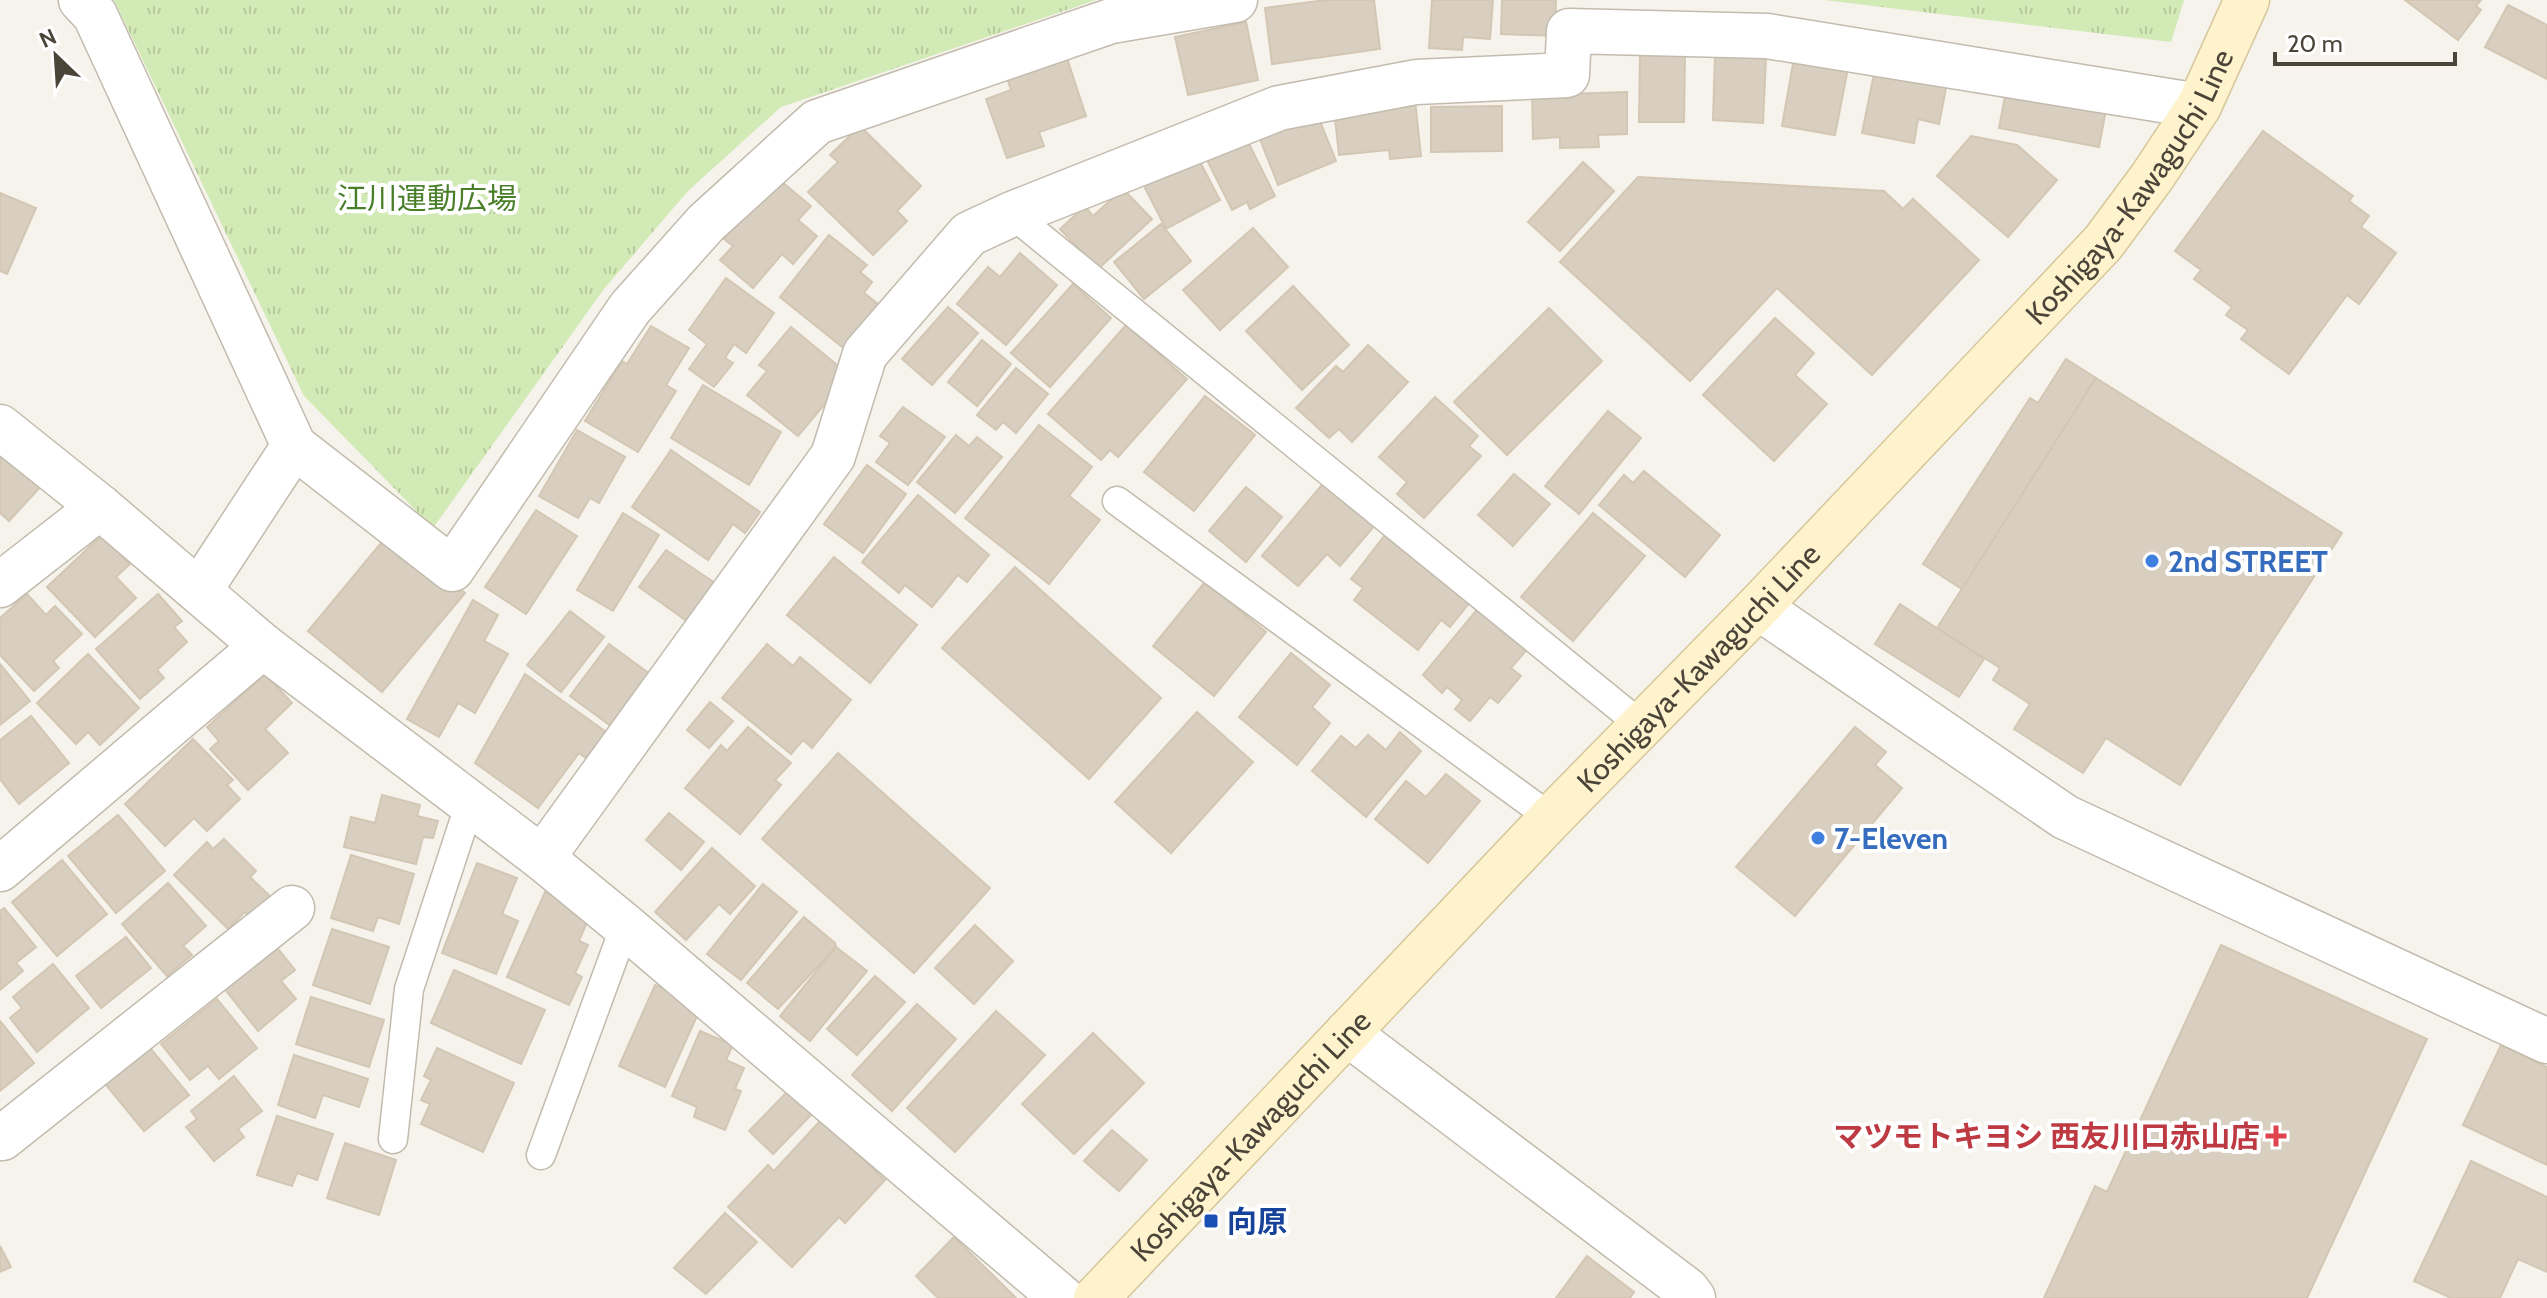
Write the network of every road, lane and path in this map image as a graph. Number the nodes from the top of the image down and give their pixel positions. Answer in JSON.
{"nodes":[{"id":1,"x":81,"y":0,"type":"edge"},
{"id":2,"x":1235,"y":0,"type":"edge"},
{"id":3,"x":2247,"y":0,"type":"edge"},
{"id":4,"x":1569,"y":16,"type":"edge"},
{"id":5,"x":2199,"y":106,"type":"junction"},
{"id":6,"x":1012,"y":214,"type":"junction"},
{"id":7,"x":0,"y":427,"type":"edge"},
{"id":8,"x":294,"y":446,"type":"junction"},
{"id":9,"x":1117,"y":501,"type":"dead end"},
{"id":10,"x":100,"y":507,"type":"junction"},
{"id":11,"x":0,"y":585,"type":"edge"},
{"id":12,"x":199,"y":591,"type":"junction"},
{"id":13,"x":1758,"y":607,"type":"junction"},
{"id":14,"x":263,"y":646,"type":"junction"},
{"id":15,"x":1641,"y":725,"type":"junction"},
{"id":16,"x":470,"y":803,"type":"junction"},
{"id":17,"x":1551,"y":818,"type":"junction"},
{"id":18,"x":542,"y":858,"type":"junction"},
{"id":19,"x":0,"y":869,"type":"edge"},
{"id":20,"x":292,"y":908,"type":"dead end"},
{"id":21,"x":625,"y":926,"type":"junction"},
{"id":22,"x":1347,"y":1033,"type":"junction"},
{"id":23,"x":2547,"y":1041,"type":"edge"},
{"id":24,"x":0,"y":1137,"type":"edge"},
{"id":25,"x":393,"y":1139,"type":"dead end"},
{"id":26,"x":541,"y":1155,"type":"dead end"},
{"id":27,"x":1062,"y":1298,"type":"edge"},
{"id":28,"x":1096,"y":1298,"type":"edge"},
{"id":29,"x":1693,"y":1298,"type":"edge"}],
"edges":[{"from":1,"to":8,"type":"street"},
{"from":2,"to":8,"type":"street"},
{"from":3,"to":5,"type":"main road","name":"Koshigaya-Kawaguchi Line"},
{"from":4,"to":5,"type":"street"},
{"from":4,"to":6,"type":"street"},
{"from":5,"to":13,"type":"main road","name":"Koshigaya-Kawaguchi Line"},
{"from":6,"to":15,"type":"lane"},
{"from":6,"to":18,"type":"street"},
{"from":7,"to":10,"type":"street"},
{"from":8,"to":12,"type":"street"},
{"from":9,"to":17,"type":"lane"},
{"from":10,"to":11,"type":"street"},
{"from":10,"to":12,"type":"street"},
{"from":12,"to":14,"type":"street"},
{"from":13,"to":15,"type":"main road","name":"Koshigaya-Kawaguchi Line"},
{"from":13,"to":23,"type":"street"},
{"from":14,"to":16,"type":"street"},
{"from":14,"to":19,"type":"street"},
{"from":15,"to":17,"type":"main road","name":"Koshigaya-Kawaguchi Line"},
{"from":16,"to":18,"type":"street"},
{"from":16,"to":25,"type":"lane"},
{"from":17,"to":22,"type":"main road","name":"Koshigaya-Kawaguchi Line"},
{"from":18,"to":21,"type":"street"},
{"from":20,"to":24,"type":"street"},
{"from":21,"to":26,"type":"lane"},
{"from":21,"to":27,"type":"street"},
{"from":22,"to":28,"type":"main road","name":"Koshigaya-Kawaguchi Line"},
{"from":22,"to":29,"type":"street"}]}
